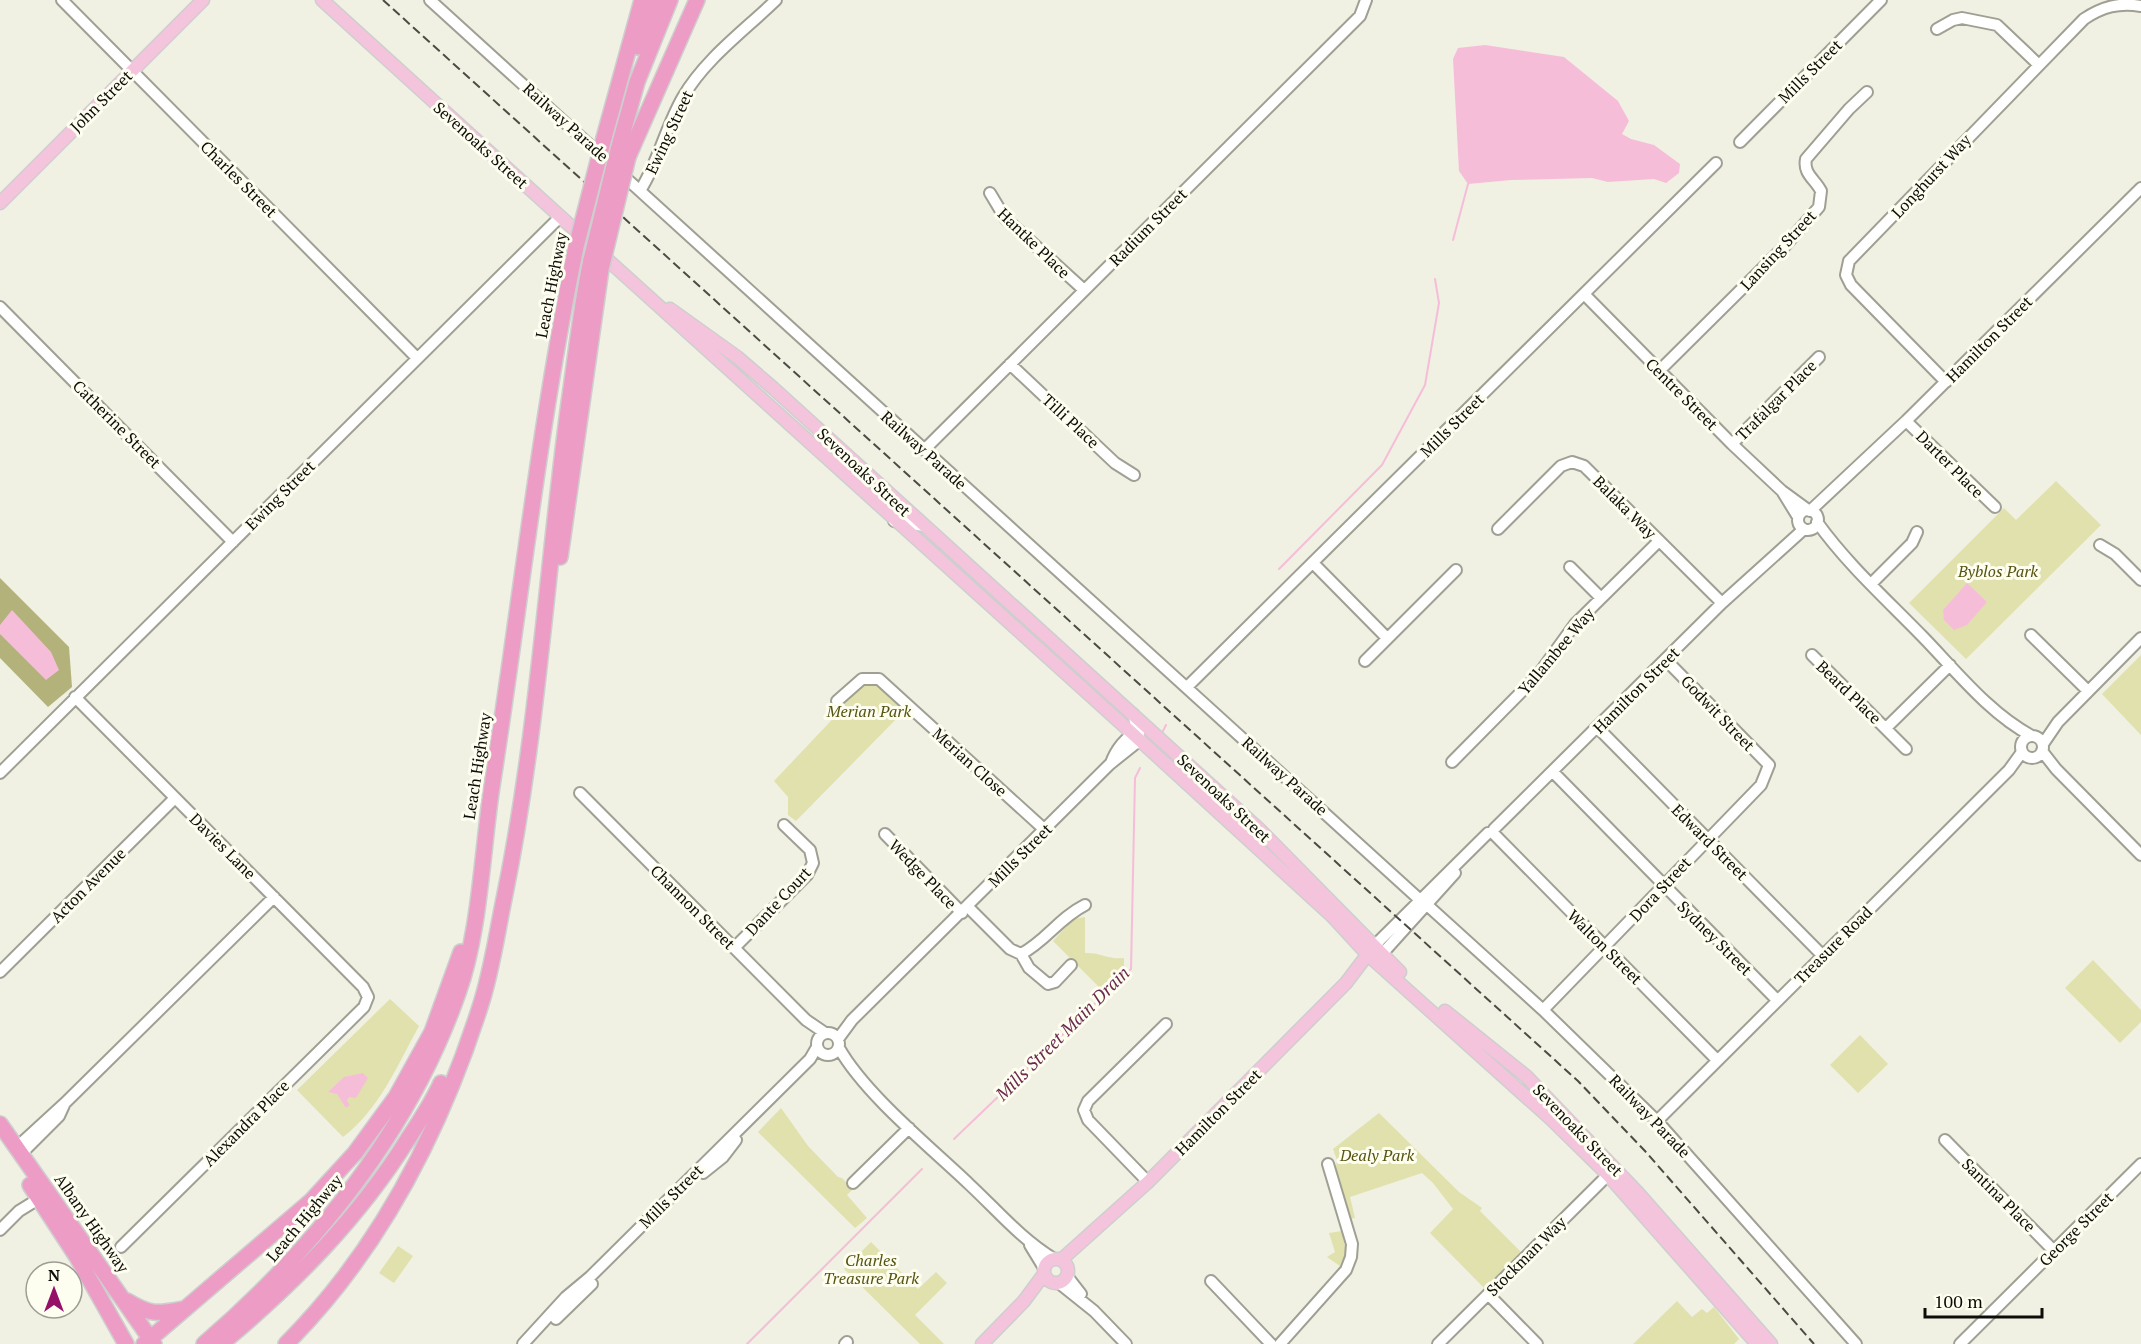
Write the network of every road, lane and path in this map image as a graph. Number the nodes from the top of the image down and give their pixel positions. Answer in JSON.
{"nodes":[{"id":1,"x":62,"y":0,"type":"edge"},
{"id":2,"x":203,"y":0,"type":"edge"},
{"id":3,"x":322,"y":0,"type":"edge"},
{"id":4,"x":430,"y":0,"type":"edge"},
{"id":5,"x":642,"y":0,"type":"edge"},
{"id":6,"x":656,"y":0,"type":"edge"},
{"id":7,"x":670,"y":0,"type":"edge"},
{"id":8,"x":697,"y":0,"type":"edge"},
{"id":9,"x":776,"y":0,"type":"edge"},
{"id":10,"x":1366,"y":0,"type":"edge"},
{"id":11,"x":1881,"y":0,"type":"edge"},
{"id":12,"x":2141,"y":6,"type":"edge"},
{"id":13,"x":1937,"y":29,"type":"dead end"},
{"id":14,"x":2039,"y":65,"type":"junction"},
{"id":15,"x":131,"y":70,"type":"junction"},
{"id":16,"x":1868,"y":92,"type":"dead end"},
{"id":17,"x":611,"y":114,"type":"junction"},
{"id":18,"x":1740,"y":142,"type":"dead end"},
{"id":19,"x":623,"y":154,"type":"junction"},
{"id":20,"x":1716,"y":163,"type":"dead end"},
{"id":21,"x":2141,"y":188,"type":"edge"},
{"id":22,"x":641,"y":189,"type":"junction"},
{"id":23,"x":990,"y":193,"type":"dead end"},
{"id":24,"x":0,"y":203,"type":"edge"},
{"id":25,"x":560,"y":217,"type":"junction"},
{"id":26,"x":596,"y":265,"type":"junction"},
{"id":27,"x":598,"y":287,"type":"junction"},
{"id":28,"x":641,"y":290,"type":"junction"},
{"id":29,"x":1084,"y":290,"type":"junction"},
{"id":30,"x":1584,"y":294,"type":"junction"},
{"id":31,"x":0,"y":307,"type":"edge"},
{"id":32,"x":1820,"y":357,"type":"dead end"},
{"id":33,"x":417,"y":358,"type":"junction"},
{"id":34,"x":1010,"y":364,"type":"junction"},
{"id":35,"x":1659,"y":371,"type":"junction"},
{"id":36,"x":1946,"y":382,"type":"junction"},
{"id":37,"x":568,"y":410,"type":"junction"},
{"id":38,"x":1906,"y":421,"type":"junction"},
{"id":39,"x":1732,"y":444,"type":"junction"},
{"id":40,"x":924,"y":450,"type":"junction"},
{"id":41,"x":1134,"y":475,"type":"dead end"},
{"id":42,"x":897,"y":502,"type":"junction"},
{"id":43,"x":1995,"y":507,"type":"dead end"},
{"id":44,"x":894,"y":520,"type":"junction"},
{"id":45,"x":1808,"y":520,"type":"junction"},
{"id":46,"x":924,"y":526,"type":"junction"},
{"id":47,"x":1498,"y":529,"type":"dead end"},
{"id":48,"x":1917,"y":532,"type":"dead end"},
{"id":49,"x":1659,"y":541,"type":"junction"},
{"id":50,"x":233,"y":542,"type":"junction"},
{"id":51,"x":2100,"y":545,"type":"dead end"},
{"id":52,"x":1313,"y":563,"type":"junction"},
{"id":53,"x":1570,"y":567,"type":"dead end"},
{"id":54,"x":1456,"y":570,"type":"dead end"},
{"id":55,"x":2141,"y":580,"type":"edge"},
{"id":56,"x":1871,"y":584,"type":"junction"},
{"id":57,"x":1601,"y":598,"type":"junction"},
{"id":58,"x":1722,"y":603,"type":"junction"},
{"id":59,"x":2031,"y":635,"type":"dead end"},
{"id":60,"x":1387,"y":638,"type":"junction"},
{"id":61,"x":2141,"y":638,"type":"edge"},
{"id":62,"x":1812,"y":655,"type":"dead end"},
{"id":63,"x":1666,"y":660,"type":"junction"},
{"id":64,"x":1365,"y":661,"type":"dead end"},
{"id":65,"x":1950,"y":665,"type":"junction"},
{"id":66,"x":1187,"y":687,"type":"junction"},
{"id":67,"x":2088,"y":691,"type":"junction"},
{"id":68,"x":75,"y":697,"type":"junction"},
{"id":69,"x":837,"y":701,"type":"dead end"},
{"id":70,"x":1133,"y":714,"type":"junction"},
{"id":71,"x":1887,"y":727,"type":"junction"},
{"id":72,"x":1598,"y":728,"type":"junction"},
{"id":73,"x":1137,"y":736,"type":"junction"},
{"id":74,"x":1157,"y":736,"type":"junction"},
{"id":75,"x":2033,"y":747,"type":"junction"},
{"id":76,"x":1906,"y":749,"type":"dead end"},
{"id":77,"x":1452,"y":762,"type":"dead end"},
{"id":78,"x":1769,"y":765,"type":"joint"},
{"id":79,"x":0,"y":772,"type":"edge"},
{"id":80,"x":1553,"y":772,"type":"junction"},
{"id":81,"x":580,"y":793,"type":"dead end"},
{"id":82,"x":175,"y":798,"type":"junction"},
{"id":83,"x":784,"y":825,"type":"dead end"},
{"id":84,"x":1045,"y":830,"type":"junction"},
{"id":85,"x":1492,"y":833,"type":"junction"},
{"id":86,"x":885,"y":834,"type":"dead end"},
{"id":87,"x":1707,"y":839,"type":"junction"},
{"id":88,"x":516,"y":840,"type":"junction"},
{"id":89,"x":2141,"y":855,"type":"edge"},
{"id":90,"x":1664,"y":886,"type":"junction"},
{"id":91,"x":274,"y":897,"type":"junction"},
{"id":92,"x":1423,"y":902,"type":"junction"},
{"id":93,"x":1085,"y":905,"type":"dead end"},
{"id":94,"x":475,"y":909,"type":"junction"},
{"id":95,"x":965,"y":910,"type":"junction"},
{"id":96,"x":1605,"y":947,"type":"junction"},
{"id":97,"x":734,"y":948,"type":"junction"},
{"id":98,"x":1021,"y":954,"type":"junction"},
{"id":99,"x":1375,"y":954,"type":"junction"},
{"id":100,"x":1822,"y":956,"type":"junction"},
{"id":101,"x":1071,"y":965,"type":"dead end"},
{"id":102,"x":490,"y":967,"type":"junction"},
{"id":103,"x":0,"y":972,"type":"edge"},
{"id":104,"x":368,"y":997,"type":"joint"},
{"id":105,"x":1777,"y":1000,"type":"junction"},
{"id":106,"x":1543,"y":1010,"type":"junction"},
{"id":107,"x":1166,"y":1024,"type":"dead end"},
{"id":108,"x":828,"y":1044,"type":"junction"},
{"id":109,"x":1717,"y":1060,"type":"junction"},
{"id":110,"x":1657,"y":1120,"type":"junction"},
{"id":111,"x":0,"y":1124,"type":"edge"},
{"id":112,"x":909,"y":1128,"type":"junction"},
{"id":113,"x":0,"y":1140,"type":"edge"},
{"id":114,"x":1945,"y":1140,"type":"dead end"},
{"id":115,"x":19,"y":1151,"type":"junction"},
{"id":116,"x":1328,"y":1164,"type":"dead end"},
{"id":117,"x":2141,"y":1164,"type":"edge"},
{"id":118,"x":1611,"y":1172,"type":"junction"},
{"id":119,"x":1148,"y":1182,"type":"junction"},
{"id":120,"x":853,"y":1184,"type":"dead end"},
{"id":121,"x":36,"y":1192,"type":"junction"},
{"id":122,"x":0,"y":1230,"type":"edge"},
{"id":123,"x":121,"y":1247,"type":"dead end"},
{"id":124,"x":2054,"y":1251,"type":"junction"},
{"id":125,"x":1056,"y":1272,"type":"junction"},
{"id":126,"x":1211,"y":1281,"type":"dead end"},
{"id":127,"x":1488,"y":1294,"type":"junction"},
{"id":128,"x":124,"y":1300,"type":"junction"},
{"id":129,"x":185,"y":1309,"type":"junction"},
{"id":130,"x":121,"y":1340,"type":"edge"},
{"id":131,"x":149,"y":1342,"type":"edge"},
{"id":132,"x":204,"y":1344,"type":"edge"},
{"id":133,"x":220,"y":1344,"type":"edge"},
{"id":134,"x":286,"y":1344,"type":"edge"},
{"id":135,"x":523,"y":1344,"type":"edge"},
{"id":136,"x":531,"y":1344,"type":"edge"},
{"id":137,"x":982,"y":1344,"type":"edge"},
{"id":138,"x":1126,"y":1344,"type":"edge"},
{"id":139,"x":1271,"y":1344,"type":"edge"},
{"id":140,"x":1280,"y":1344,"type":"edge"},
{"id":141,"x":1438,"y":1344,"type":"edge"},
{"id":142,"x":1537,"y":1344,"type":"edge"},
{"id":143,"x":1757,"y":1344,"type":"edge"},
{"id":144,"x":1771,"y":1344,"type":"edge"},
{"id":145,"x":1856,"y":1344,"type":"edge"},
{"id":146,"x":1960,"y":1344,"type":"edge"}],
"edges":[{"from":1,"to":15,"type":"street","name":"Charles Street"},
{"from":2,"to":15,"type":"main road","name":"John Street"},
{"from":3,"to":25,"type":"main road","name":"Sevenoaks Street"},
{"from":4,"to":22,"type":"street","name":"Railway Parade"},
{"from":5,"to":17,"type":"highway"},
{"from":6,"to":17,"type":"highway"},
{"from":7,"to":19,"type":"highway"},
{"from":8,"to":19,"type":"highway"},
{"from":9,"to":22,"type":"street","name":"Ewing Street"},
{"from":10,"to":29,"type":"street","name":"Radium Street"},
{"from":11,"to":18,"type":"street","name":"Mills Street"},
{"from":12,"to":14,"type":"street","name":"Longhurst Way"},
{"from":13,"to":14,"type":"street"},
{"from":14,"to":36,"type":"street","name":"Longhurst Way"},
{"from":15,"to":24,"type":"main road","name":"John Street"},
{"from":15,"to":33,"type":"street","name":"Charles Street"},
{"from":16,"to":35,"type":"street","name":"Lansing Street"},
{"from":17,"to":94,"type":"highway","name":"Leach Highway","bridge":true},
{"from":19,"to":26,"type":"highway","bridge":true},
{"from":20,"to":30,"type":"street","name":"Mills Street"},
{"from":21,"to":36,"type":"street","name":"Hamilton Street"},
{"from":22,"to":40,"type":"street","name":"Railway Parade"},
{"from":23,"to":29,"type":"street","name":"Hantke Place"},
{"from":25,"to":28,"type":"main road","name":"Sevenoaks Street"},
{"from":25,"to":33,"type":"street","name":"Ewing Street"},
{"from":26,"to":27,"type":"highway"},
{"from":26,"to":37,"type":"highway"},
{"from":27,"to":37,"type":"highway"},
{"from":27,"to":88,"type":"highway"},
{"from":28,"to":42,"type":"main road","name":"Sevenoaks Street"},
{"from":28,"to":44,"type":"main road","name":"Sevenoaks Street"},
{"from":29,"to":34,"type":"street","name":"Radium Street"},
{"from":30,"to":35,"type":"street","name":"Centre Street"},
{"from":30,"to":52,"type":"street","name":"Mills Street"},
{"from":31,"to":50,"type":"street","name":"Catherine Street"},
{"from":32,"to":39,"type":"street","name":"Trafalgar Place"},
{"from":33,"to":50,"type":"street","name":"Ewing Street"},
{"from":34,"to":40,"type":"street","name":"Radium Street"},
{"from":34,"to":41,"type":"street","name":"Tilli Place"},
{"from":35,"to":39,"type":"street","name":"Centre Street"},
{"from":36,"to":38,"type":"street","name":"Hamilton Street"},
{"from":37,"to":88,"type":"highway"},
{"from":38,"to":43,"type":"street","name":"Darter Place"},
{"from":38,"to":45,"type":"street","name":"Hamilton Street"},
{"from":39,"to":45,"type":"street","name":"Centre Street"},
{"from":40,"to":66,"type":"street","name":"Railway Parade"},
{"from":42,"to":44,"type":"street"},
{"from":42,"to":46,"type":"main road","name":"Sevenoaks Street"},
{"from":44,"to":46,"type":"street"},
{"from":44,"to":73,"type":"main road","name":"Sevenoaks Street"},
{"from":45,"to":56,"type":"street","name":"Centre Street"},
{"from":45,"to":58,"type":"street","name":"Hamilton Street"},
{"from":46,"to":70,"type":"main road","name":"Sevenoaks Street"},
{"from":47,"to":49,"type":"street","name":"Balaka Way"},
{"from":48,"to":56,"type":"street"},
{"from":49,"to":57,"type":"street","name":"Yallambee Way"},
{"from":49,"to":58,"type":"street","name":"Balaka Way"},
{"from":50,"to":68,"type":"street","name":"Ewing Street"},
{"from":51,"to":55,"type":"street"},
{"from":52,"to":60,"type":"street"},
{"from":52,"to":66,"type":"street","name":"Mills Street"},
{"from":53,"to":57,"type":"street"},
{"from":54,"to":60,"type":"street"},
{"from":56,"to":65,"type":"street","name":"Centre Street"},
{"from":57,"to":77,"type":"street","name":"Yallambee Way"},
{"from":58,"to":63,"type":"street","name":"Hamilton Street"},
{"from":59,"to":67,"type":"street"},
{"from":60,"to":64,"type":"street"},
{"from":61,"to":67,"type":"street","name":"Treasure Road"},
{"from":62,"to":71,"type":"street","name":"Beard Place"},
{"from":63,"to":72,"type":"street","name":"Hamilton Street"},
{"from":63,"to":78,"type":"street","name":"Godwit Street"},
{"from":65,"to":71,"type":"street","name":"Beard Place"},
{"from":65,"to":75,"type":"street","name":"Centre Street"},
{"from":66,"to":92,"type":"street","name":"Railway Parade"},
{"from":67,"to":75,"type":"street","name":"Treasure Road"},
{"from":68,"to":79,"type":"street","name":"Ewing Street"},
{"from":68,"to":82,"type":"street","name":"Davies Lane"},
{"from":69,"to":84,"type":"street","name":"Merian Close"},
{"from":70,"to":73,"type":"street"},
{"from":70,"to":74,"type":"main road","name":"Sevenoaks Street"},
{"from":71,"to":76,"type":"street","name":"Beard Place"},
{"from":72,"to":80,"type":"street","name":"Hamilton Street"},
{"from":72,"to":87,"type":"street","name":"Edward Street"},
{"from":73,"to":74,"type":"street"},
{"from":73,"to":84,"type":"street","name":"Mills Street"},
{"from":73,"to":99,"type":"main road","name":"Sevenoaks Street"},
{"from":74,"to":99,"type":"main road","name":"Sevenoaks Street"},
{"from":75,"to":89,"type":"street","name":"Centre Street"},
{"from":75,"to":100,"type":"street","name":"Treasure Road"},
{"from":78,"to":87,"type":"street","name":"Dora Street"},
{"from":80,"to":85,"type":"street","name":"Hamilton Street"},
{"from":80,"to":90,"type":"street","name":"Sydney Street"},
{"from":81,"to":97,"type":"street","name":"Channon Street"},
{"from":82,"to":91,"type":"street","name":"Davies Lane"},
{"from":82,"to":103,"type":"street","name":"Acton Avenue"},
{"from":83,"to":97,"type":"street","name":"Dante Court"},
{"from":84,"to":95,"type":"street","name":"Mills Street"},
{"from":85,"to":92,"type":"street","name":"Hamilton Street"},
{"from":85,"to":96,"type":"street","name":"Walton Street"},
{"from":86,"to":95,"type":"street","name":"Wedge Place"},
{"from":87,"to":90,"type":"street","name":"Dora Street"},
{"from":87,"to":100,"type":"street","name":"Edward Street"},
{"from":88,"to":102,"type":"highway"},
{"from":90,"to":96,"type":"street","name":"Dora Street"},
{"from":90,"to":105,"type":"street","name":"Sydney Street"},
{"from":91,"to":104,"type":"street","name":"Davies Lane"},
{"from":91,"to":115,"type":"street"},
{"from":92,"to":99,"type":"street","name":"Hamilton Street"},
{"from":92,"to":106,"type":"street","name":"Railway Parade"},
{"from":93,"to":98,"type":"street"},
{"from":94,"to":129,"type":"highway"},
{"from":94,"to":132,"type":"highway","name":"Leach Highway"},
{"from":95,"to":98,"type":"street","name":"Wedge Place"},
{"from":95,"to":108,"type":"street","name":"Mills Street"},
{"from":96,"to":106,"type":"street","name":"Dora Street"},
{"from":96,"to":109,"type":"street","name":"Walton Street"},
{"from":97,"to":108,"type":"street","name":"Channon Street"},
{"from":98,"to":101,"type":"street","name":"Wedge Place"},
{"from":99,"to":118,"type":"main road","name":"Sevenoaks Street"},
{"from":99,"to":119,"type":"main road","name":"Hamilton Street"},
{"from":100,"to":105,"type":"street","name":"Treasure Road"},
{"from":102,"to":133,"type":"highway"},
{"from":102,"to":134,"type":"highway"},
{"from":104,"to":123,"type":"street","name":"Alexandra Place"},
{"from":105,"to":109,"type":"street","name":"Treasure Road"},
{"from":106,"to":110,"type":"street","name":"Railway Parade"},
{"from":107,"to":119,"type":"street"},
{"from":108,"to":112,"type":"street","name":"Channon Street"},
{"from":108,"to":135,"type":"street","name":"Mills Street"},
{"from":108,"to":136,"type":"street","name":"Mills Street"},
{"from":109,"to":110,"type":"street","name":"Treasure Road"},
{"from":110,"to":145,"type":"street","name":"Railway Parade"},
{"from":111,"to":115,"type":"highway","name":"Albany Highway"},
{"from":112,"to":120,"type":"street"},
{"from":112,"to":125,"type":"street","name":"Channon Street"},
{"from":113,"to":121,"type":"highway","name":"Albany Highway"},
{"from":114,"to":124,"type":"street","name":"Santina Place"},
{"from":115,"to":128,"type":"highway","name":"Albany Highway"},
{"from":116,"to":140,"type":"street"},
{"from":117,"to":124,"type":"street","name":"George Street"},
{"from":118,"to":127,"type":"street","name":"Stockman Way"},
{"from":118,"to":143,"type":"main road","name":"Sevenoaks Street"},
{"from":118,"to":144,"type":"main road","name":"Sevenoaks Street"},
{"from":119,"to":125,"type":"main road","name":"Hamilton Street"},
{"from":121,"to":122,"type":"street"},
{"from":121,"to":130,"type":"highway","name":"Albany Highway"},
{"from":124,"to":146,"type":"street","name":"George Street"},
{"from":125,"to":137,"type":"main road","name":"Hamilton Street"},
{"from":125,"to":138,"type":"street"},
{"from":126,"to":139,"type":"street"},
{"from":127,"to":141,"type":"street","name":"Stockman Way"},
{"from":127,"to":142,"type":"street"},
{"from":128,"to":129,"type":"highway"},
{"from":128,"to":131,"type":"highway","name":"Albany Highway"},
{"from":129,"to":131,"type":"highway"}]}
